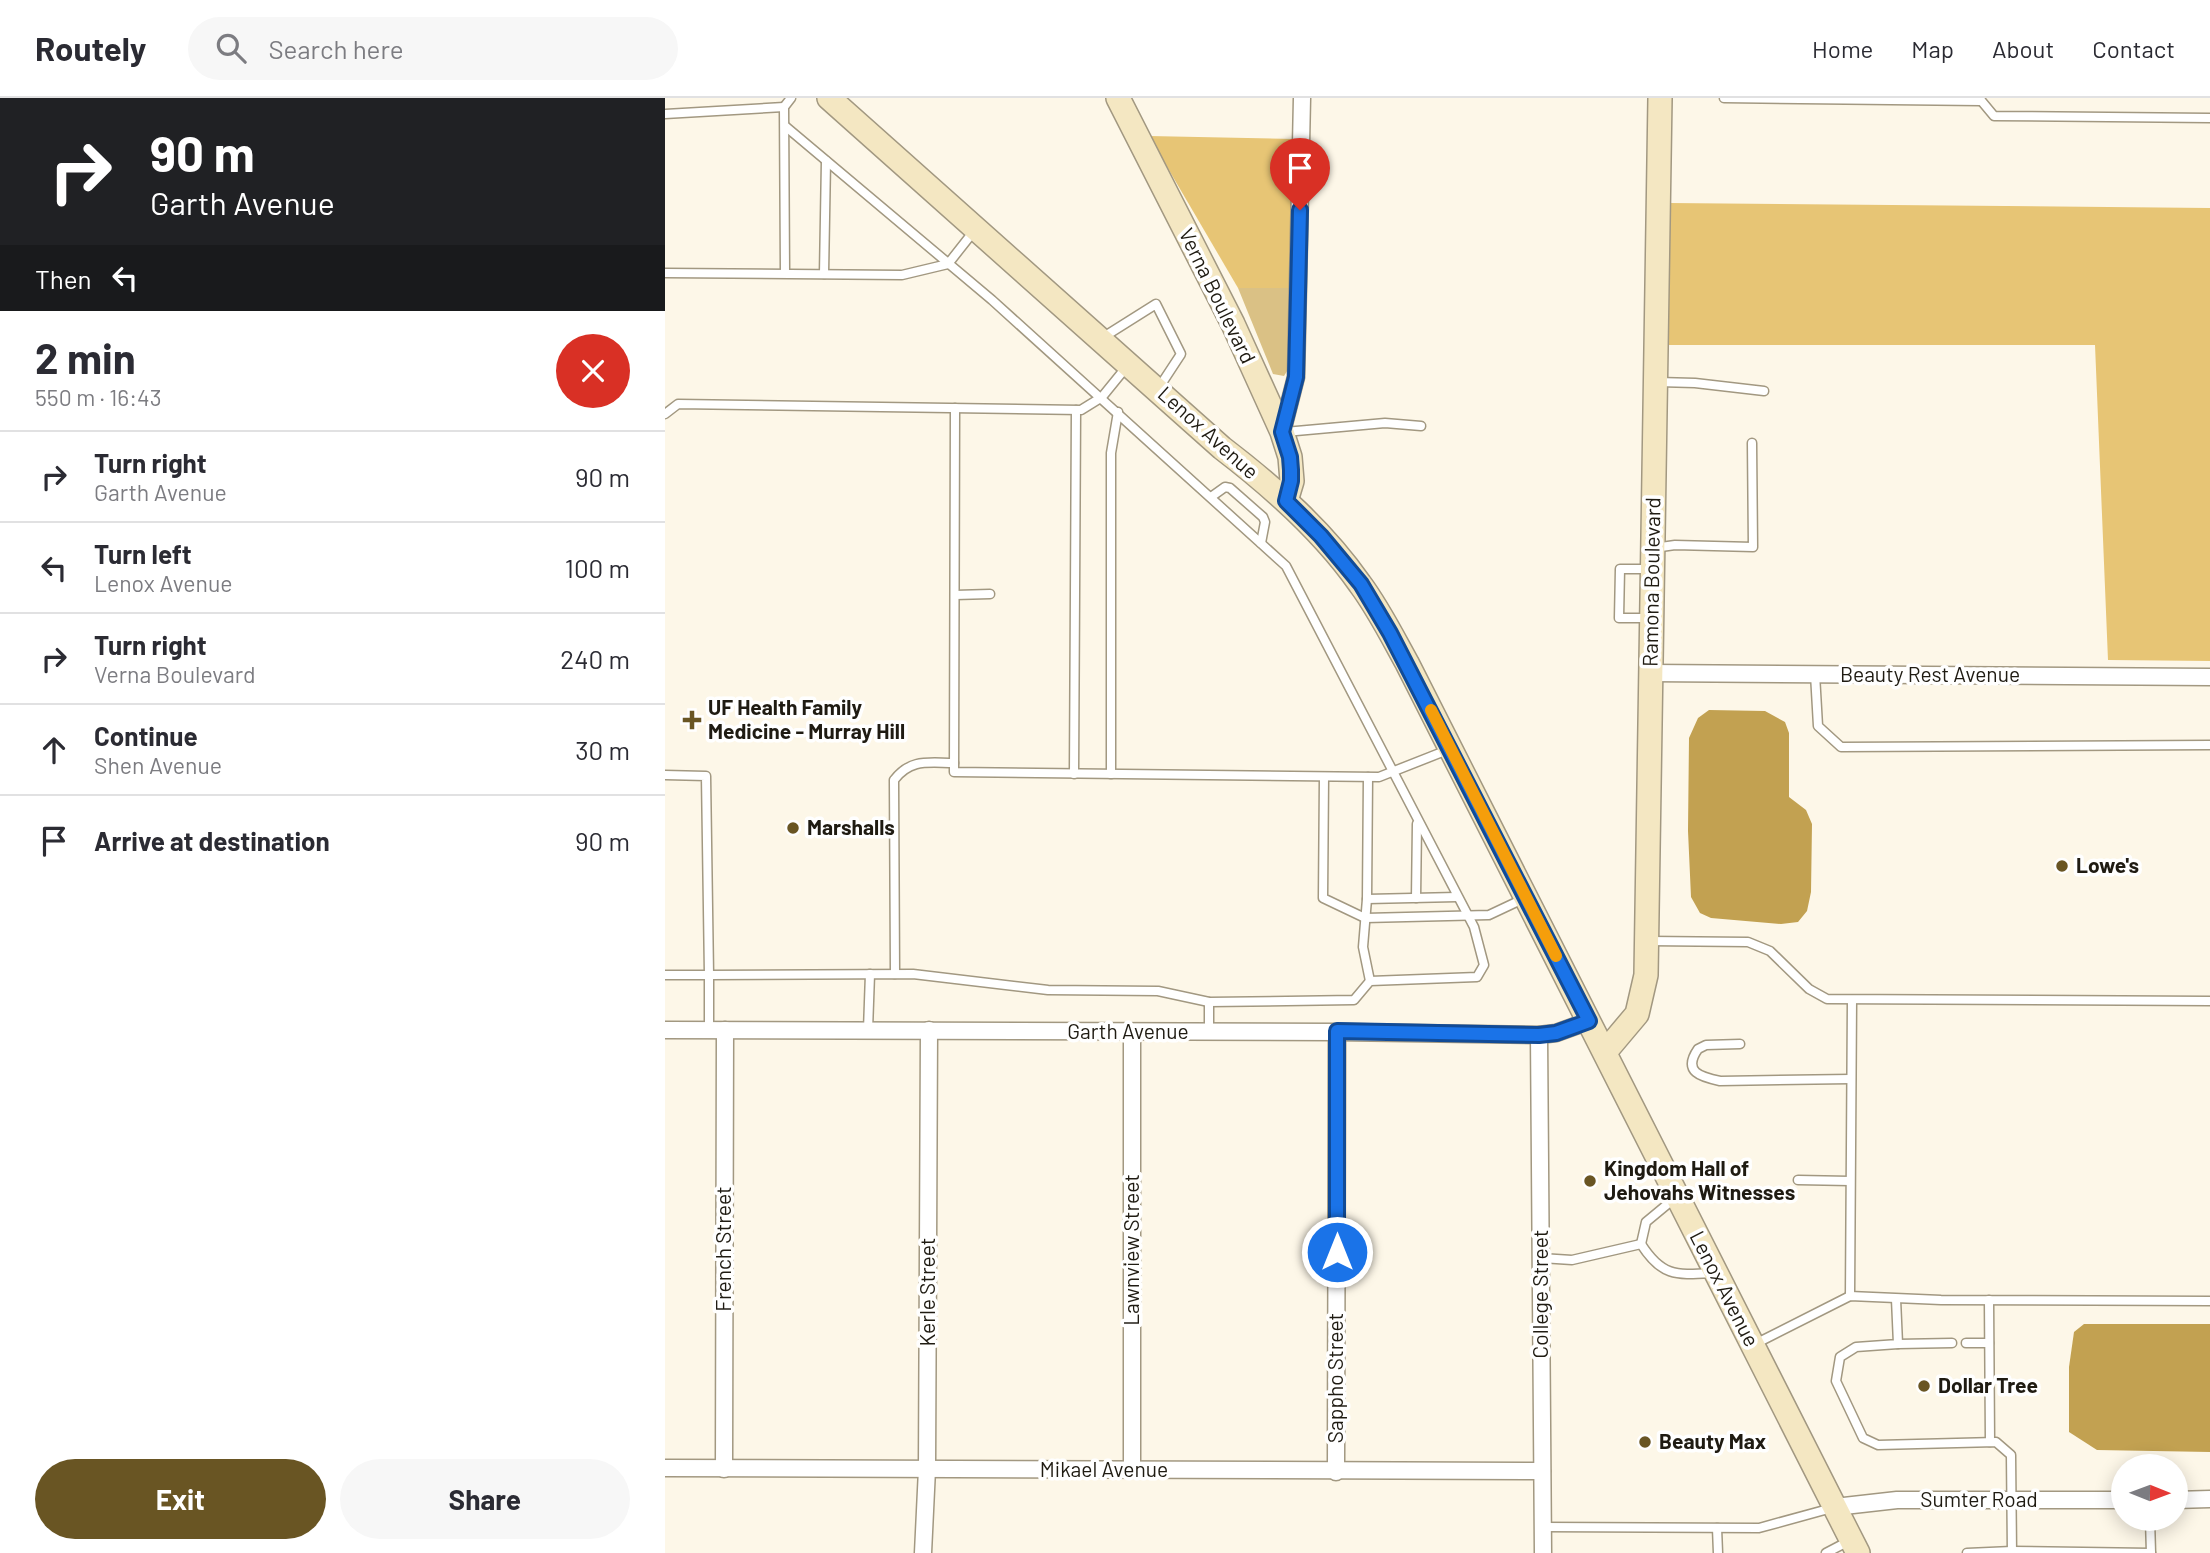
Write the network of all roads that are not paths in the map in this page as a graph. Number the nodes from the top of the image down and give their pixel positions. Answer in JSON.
{"nodes":[{"id":1,"x":790,"y":98,"type":"edge"},
{"id":2,"x":829,"y":98,"type":"edge"},
{"id":3,"x":1118,"y":98,"type":"edge"},
{"id":4,"x":1302,"y":98,"type":"edge"},
{"id":5,"x":1660,"y":98,"type":"edge"},
{"id":6,"x":1724,"y":98,"type":"edge"},
{"id":7,"x":1980,"y":99,"type":"edge"},
{"id":8,"x":784,"y":107,"type":"junction"},
{"id":9,"x":665,"y":114,"type":"edge"},
{"id":10,"x":2210,"y":118,"type":"edge"},
{"id":11,"x":785,"y":125,"type":"junction"},
{"id":12,"x":826,"y":160,"type":"junction"},
{"id":13,"x":976,"y":229,"type":"junction"},
{"id":14,"x":948,"y":264,"type":"junction"},
{"id":15,"x":665,"y":273,"type":"edge"},
{"id":16,"x":785,"y":273,"type":"junction"},
{"id":17,"x":824,"y":274,"type":"junction"},
{"id":18,"x":1102,"y":338,"type":"junction"},
{"id":19,"x":1129,"y":363,"type":"junction"},
{"id":20,"x":1655,"y":382,"type":"junction"},
{"id":21,"x":1158,"y":389,"type":"junction"},
{"id":22,"x":1764,"y":391,"type":"dead end"},
{"id":23,"x":1102,"y":397,"type":"junction"},
{"id":24,"x":955,"y":408,"type":"junction"},
{"id":25,"x":1076,"y":410,"type":"junction"},
{"id":26,"x":1118,"y":412,"type":"junction"},
{"id":27,"x":665,"y":414,"type":"edge"},
{"id":28,"x":1421,"y":426,"type":"dead end"},
{"id":29,"x":1282,"y":432,"type":"junction"},
{"id":30,"x":1752,"y":443,"type":"dead end"},
{"id":31,"x":1211,"y":497,"type":"junction"},
{"id":32,"x":1286,"y":501,"type":"junction"},
{"id":33,"x":1261,"y":543,"type":"junction"},
{"id":34,"x":1652,"y":559,"type":"junction"},
{"id":35,"x":955,"y":594,"type":"junction"},
{"id":36,"x":990,"y":594,"type":"dead end"},
{"id":37,"x":1651,"y":618,"type":"junction"},
{"id":38,"x":1650,"y":673,"type":"junction"},
{"id":39,"x":1815,"y":674,"type":"junction"},
{"id":40,"x":2210,"y":677,"type":"edge"},
{"id":41,"x":2210,"y":745,"type":"edge"},
{"id":42,"x":1450,"y":748,"type":"junction"},
{"id":43,"x":954,"y":762,"type":"junction"},
{"id":44,"x":1074,"y":774,"type":"junction"},
{"id":45,"x":1111,"y":774,"type":"junction"},
{"id":46,"x":1392,"y":774,"type":"junction"},
{"id":47,"x":665,"y":775,"type":"edge"},
{"id":48,"x":1324,"y":777,"type":"junction"},
{"id":49,"x":1368,"y":777,"type":"junction"},
{"id":50,"x":1417,"y":821,"type":"junction"},
{"id":51,"x":1457,"y":897,"type":"junction"},
{"id":52,"x":1416,"y":898,"type":"junction"},
{"id":53,"x":1526,"y":898,"type":"junction"},
{"id":54,"x":1367,"y":899,"type":"junction"},
{"id":55,"x":1467,"y":917,"type":"junction"},
{"id":56,"x":1365,"y":918,"type":"junction"},
{"id":57,"x":1647,"y":941,"type":"junction"},
{"id":58,"x":870,"y":974,"type":"junction"},
{"id":59,"x":895,"y":974,"type":"junction"},
{"id":60,"x":665,"y":975,"type":"edge"},
{"id":61,"x":709,"y":975,"type":"junction"},
{"id":62,"x":1370,"y":981,"type":"junction"},
{"id":63,"x":1851,"y":1000,"type":"junction"},
{"id":64,"x":2210,"y":1001,"type":"edge"},
{"id":65,"x":1209,"y":1002,"type":"junction"},
{"id":66,"x":1589,"y":1021,"type":"junction"},
{"id":67,"x":665,"y":1030,"type":"edge"},
{"id":68,"x":717,"y":1030,"type":"junction"},
{"id":69,"x":868,"y":1030,"type":"junction"},
{"id":70,"x":929,"y":1030,"type":"junction"},
{"id":71,"x":1337,"y":1031,"type":"junction"},
{"id":72,"x":1132,"y":1032,"type":"junction"},
{"id":73,"x":1209,"y":1032,"type":"junction"},
{"id":74,"x":1539,"y":1035,"type":"junction"},
{"id":75,"x":1739,"y":1044,"type":"dead end"},
{"id":76,"x":1605,"y":1052,"type":"junction"},
{"id":77,"x":1851,"y":1079,"type":"junction"},
{"id":78,"x":1798,"y":1180,"type":"dead end"},
{"id":79,"x":1850,"y":1181,"type":"junction"},
{"id":80,"x":1678,"y":1197,"type":"junction"},
{"id":81,"x":1641,"y":1244,"type":"junction"},
{"id":82,"x":1541,"y":1258,"type":"junction"},
{"id":83,"x":1716,"y":1272,"type":"junction"},
{"id":84,"x":1850,"y":1296,"type":"junction"},
{"id":85,"x":1896,"y":1299,"type":"junction"},
{"id":86,"x":1989,"y":1300,"type":"junction"},
{"id":87,"x":2210,"y":1301,"type":"edge"},
{"id":88,"x":1952,"y":1343,"type":"dead end"},
{"id":89,"x":1966,"y":1343,"type":"dead end"},
{"id":90,"x":1989,"y":1343,"type":"junction"},
{"id":91,"x":1898,"y":1344,"type":"junction"},
{"id":92,"x":1752,"y":1345,"type":"junction"},
{"id":93,"x":1990,"y":1442,"type":"junction"},
{"id":94,"x":665,"y":1468,"type":"edge"},
{"id":95,"x":724,"y":1469,"type":"junction"},
{"id":96,"x":927,"y":1469,"type":"junction"},
{"id":97,"x":1132,"y":1469,"type":"junction"},
{"id":98,"x":1542,"y":1471,"type":"junction"},
{"id":99,"x":1336,"y":1472,"type":"junction"},
{"id":100,"x":2210,"y":1499,"type":"edge"},
{"id":101,"x":2013,"y":1500,"type":"junction"},
{"id":102,"x":2111,"y":1500,"type":"edge"},
{"id":103,"x":2188,"y":1500,"type":"edge"},
{"id":104,"x":1835,"y":1507,"type":"junction"},
{"id":105,"x":1543,"y":1527,"type":"junction"},
{"id":106,"x":1717,"y":1528,"type":"junction"},
{"id":107,"x":2150,"y":1531,"type":"edge"},
{"id":108,"x":1855,"y":1546,"type":"edge"},
{"id":109,"x":2012,"y":1552,"type":"edge"},
{"id":110,"x":923,"y":1553,"type":"edge"},
{"id":111,"x":1543,"y":1553,"type":"edge"},
{"id":112,"x":1718,"y":1553,"type":"edge"},
{"id":113,"x":1826,"y":1553,"type":"edge"},
{"id":114,"x":1967,"y":1553,"type":"edge"},
{"id":115,"x":2151,"y":1553,"type":"edge"}],
"edges":[{"from":1,"to":8,"type":"lane"},
{"from":2,"to":13,"type":"main road","name":"Lenox Avenue"},
{"from":3,"to":29,"type":"main road","name":"Verna Boulevard"},
{"from":4,"to":29,"type":"street"},
{"from":5,"to":20,"type":"main road","name":"Ramona Boulevard"},
{"from":6,"to":7,"type":"lane"},
{"from":7,"to":10,"type":"lane"},
{"from":8,"to":9,"type":"lane"},
{"from":8,"to":11,"type":"lane"},
{"from":11,"to":12,"type":"lane"},
{"from":11,"to":16,"type":"lane"},
{"from":12,"to":14,"type":"lane"},
{"from":12,"to":17,"type":"lane"},
{"from":13,"to":14,"type":"lane"},
{"from":13,"to":18,"type":"main road","name":"Lenox Avenue"},
{"from":14,"to":17,"type":"lane"},
{"from":14,"to":23,"type":"lane"},
{"from":15,"to":16,"type":"lane"},
{"from":16,"to":17,"type":"lane"},
{"from":18,"to":19,"type":"main road","name":"Lenox Avenue"},
{"from":18,"to":21,"type":"lane"},
{"from":19,"to":21,"type":"main road","name":"Lenox Avenue"},
{"from":19,"to":23,"type":"lane"},
{"from":20,"to":22,"type":"lane"},
{"from":20,"to":34,"type":"main road","name":"Ramona Boulevard"},
{"from":21,"to":32,"type":"main road","name":"Lenox Avenue"},
{"from":23,"to":25,"type":"lane"},
{"from":23,"to":26,"type":"lane"},
{"from":24,"to":25,"type":"lane"},
{"from":24,"to":27,"type":"lane"},
{"from":24,"to":35,"type":"lane"},
{"from":25,"to":44,"type":"lane"},
{"from":26,"to":31,"type":"lane"},
{"from":26,"to":45,"type":"lane"},
{"from":28,"to":29,"type":"lane"},
{"from":29,"to":32,"type":"main road","name":"Verna Boulevard"},
{"from":30,"to":34,"type":"lane"},
{"from":31,"to":33,"type":"lane"},
{"from":31,"to":33,"type":"lane"},
{"from":32,"to":42,"type":"main road","name":"Lenox Avenue"},
{"from":33,"to":46,"type":"lane"},
{"from":34,"to":37,"type":"main road","name":"Ramona Boulevard"},
{"from":34,"to":37,"type":"lane"},
{"from":35,"to":36,"type":"lane"},
{"from":35,"to":43,"type":"lane"},
{"from":37,"to":38,"type":"main road","name":"Ramona Boulevard"},
{"from":38,"to":39,"type":"street","name":"Beauty Rest Avenue"},
{"from":38,"to":57,"type":"main road","name":"Ramona Boulevard"},
{"from":39,"to":40,"type":"street","name":"Beauty Rest Avenue"},
{"from":39,"to":41,"type":"lane"},
{"from":42,"to":46,"type":"lane"},
{"from":42,"to":53,"type":"main road","name":"Lenox Avenue"},
{"from":43,"to":44,"type":"lane"},
{"from":43,"to":59,"type":"lane"},
{"from":44,"to":45,"type":"lane"},
{"from":45,"to":48,"type":"lane"},
{"from":46,"to":49,"type":"lane"},
{"from":46,"to":50,"type":"lane"},
{"from":47,"to":61,"type":"lane"},
{"from":48,"to":49,"type":"lane"},
{"from":48,"to":56,"type":"lane"},
{"from":49,"to":54,"type":"lane"},
{"from":50,"to":51,"type":"lane"},
{"from":50,"to":52,"type":"lane"},
{"from":51,"to":52,"type":"lane"},
{"from":51,"to":55,"type":"lane"},
{"from":52,"to":54,"type":"lane"},
{"from":53,"to":55,"type":"lane"},
{"from":53,"to":66,"type":"main road","name":"Lenox Avenue"},
{"from":54,"to":56,"type":"lane"},
{"from":55,"to":56,"type":"lane"},
{"from":55,"to":62,"type":"lane"},
{"from":56,"to":62,"type":"lane"},
{"from":57,"to":63,"type":"lane"},
{"from":57,"to":76,"type":"main road","name":"Ramona Boulevard"},
{"from":58,"to":59,"type":"lane"},
{"from":58,"to":61,"type":"lane"},
{"from":58,"to":69,"type":"lane"},
{"from":59,"to":65,"type":"lane"},
{"from":60,"to":61,"type":"lane"},
{"from":61,"to":68,"type":"lane"},
{"from":62,"to":65,"type":"lane"},
{"from":63,"to":64,"type":"lane"},
{"from":63,"to":77,"type":"lane"},
{"from":65,"to":73,"type":"lane"},
{"from":66,"to":74,"type":"street","name":"Garth Avenue"},
{"from":66,"to":76,"type":"main road","name":"Lenox Avenue"},
{"from":67,"to":68,"type":"street","name":"Garth Avenue"},
{"from":68,"to":69,"type":"street","name":"Garth Avenue"},
{"from":68,"to":95,"type":"street","name":"French Street"},
{"from":69,"to":70,"type":"street","name":"Garth Avenue"},
{"from":70,"to":72,"type":"street","name":"Garth Avenue"},
{"from":70,"to":96,"type":"street","name":"Kerle Street"},
{"from":71,"to":73,"type":"street","name":"Garth Avenue"},
{"from":71,"to":74,"type":"street","name":"Garth Avenue"},
{"from":71,"to":99,"type":"street","name":"Sappho Street"},
{"from":72,"to":73,"type":"street","name":"Garth Avenue"},
{"from":72,"to":97,"type":"street","name":"Lawnview Street"},
{"from":74,"to":82,"type":"street","name":"College Street"},
{"from":75,"to":77,"type":"lane"},
{"from":76,"to":80,"type":"main road","name":"Lenox Avenue"},
{"from":77,"to":79,"type":"lane"},
{"from":78,"to":79,"type":"lane"},
{"from":79,"to":84,"type":"lane"},
{"from":80,"to":81,"type":"lane"},
{"from":80,"to":83,"type":"main road","name":"Lenox Avenue"},
{"from":81,"to":82,"type":"lane"},
{"from":81,"to":83,"type":"lane"},
{"from":82,"to":98,"type":"street","name":"College Street"},
{"from":83,"to":92,"type":"main road","name":"Lenox Avenue"},
{"from":84,"to":85,"type":"lane"},
{"from":84,"to":92,"type":"lane"},
{"from":85,"to":86,"type":"lane"},
{"from":85,"to":91,"type":"lane"},
{"from":86,"to":87,"type":"lane"},
{"from":86,"to":90,"type":"lane"},
{"from":88,"to":91,"type":"lane"},
{"from":89,"to":90,"type":"lane"},
{"from":90,"to":93,"type":"lane"},
{"from":91,"to":93,"type":"lane"},
{"from":92,"to":104,"type":"main road","name":"Lenox Avenue"},
{"from":93,"to":101,"type":"lane"},
{"from":94,"to":95,"type":"street","name":"Mikael Avenue"},
{"from":95,"to":96,"type":"street","name":"Mikael Avenue"},
{"from":96,"to":97,"type":"street","name":"Mikael Avenue"},
{"from":96,"to":110,"type":"street","name":"Kerle Street"},
{"from":97,"to":99,"type":"street","name":"Mikael Avenue"},
{"from":98,"to":99,"type":"street","name":"Mikael Avenue"},
{"from":98,"to":105,"type":"street","name":"College Street"},
{"from":100,"to":103,"type":"street"},
{"from":101,"to":102,"type":"street","name":"Sumter Road"},
{"from":101,"to":104,"type":"street","name":"Sumter Road"},
{"from":101,"to":109,"type":"lane"},
{"from":104,"to":106,"type":"lane"},
{"from":104,"to":108,"type":"main road","name":"Lenox Avenue"},
{"from":105,"to":106,"type":"lane"},
{"from":105,"to":111,"type":"street","name":"College Street"},
{"from":106,"to":112,"type":"lane"},
{"from":107,"to":115,"type":"lane"},
{"from":108,"to":113,"type":"lane"},
{"from":109,"to":114,"type":"lane"},
{"from":109,"to":115,"type":"lane"}]}
